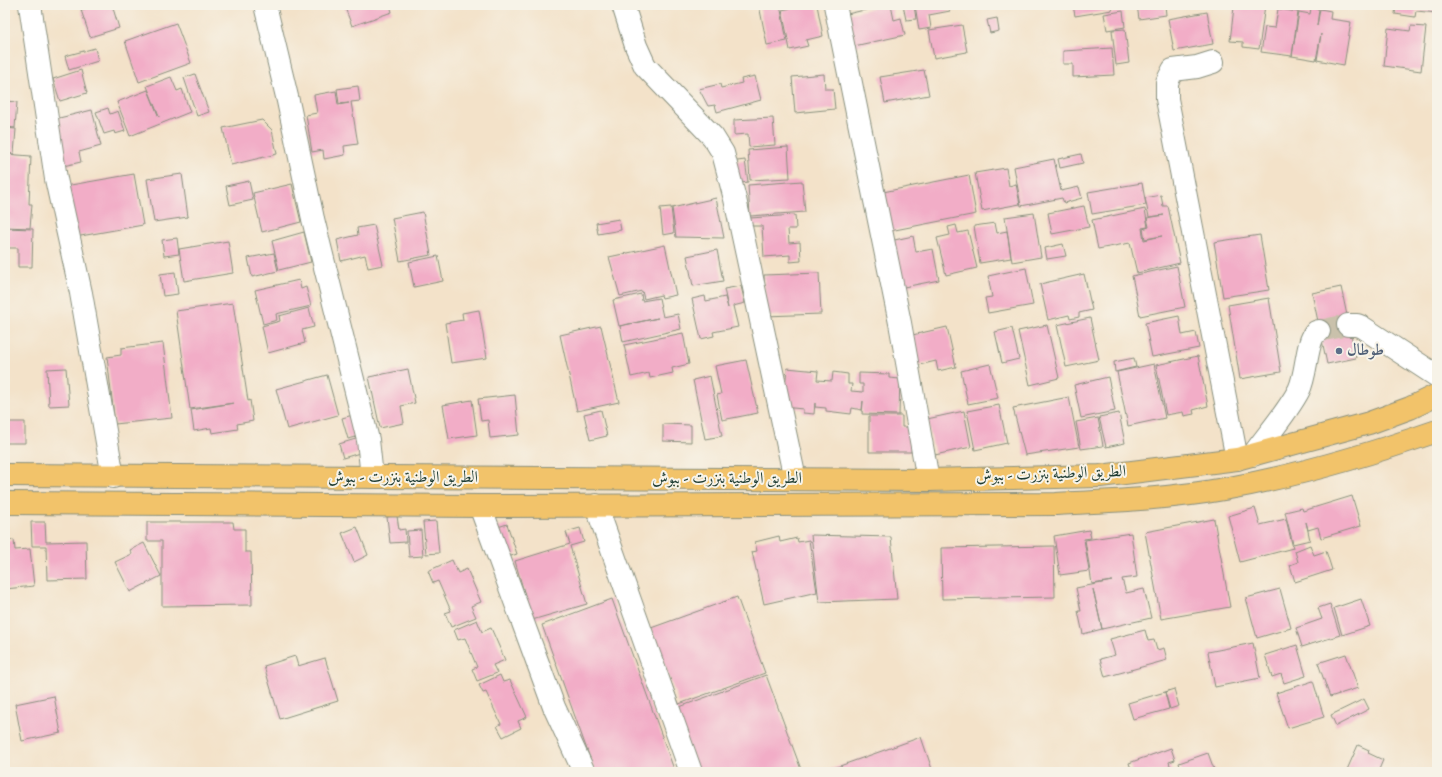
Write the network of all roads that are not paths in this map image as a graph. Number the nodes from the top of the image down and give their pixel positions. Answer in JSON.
{"nodes":[{"id":1,"x":30,"y":5,"type":"edge"},
{"id":2,"x":265,"y":5,"type":"edge"},
{"id":3,"x":623,"y":5,"type":"edge"},
{"id":4,"x":835,"y":5,"type":"edge"},
{"id":5,"x":1213,"y":62,"type":"dead end"},
{"id":6,"x":1348,"y":325,"type":"tunnel mouth"},
{"id":7,"x":1320,"y":331,"type":"tunnel mouth"},
{"id":8,"x":1437,"y":376,"type":"edge"},
{"id":9,"x":1437,"y":395,"type":"edge"},
{"id":10,"x":1437,"y":431,"type":"edge"},
{"id":11,"x":1245,"y":457,"type":"junction"},
{"id":12,"x":5,"y":475,"type":"edge"},
{"id":13,"x":113,"y":477,"type":"junction"},
{"id":14,"x":372,"y":478,"type":"junction"},
{"id":15,"x":795,"y":479,"type":"junction"},
{"id":16,"x":928,"y":480,"type":"junction"},
{"id":17,"x":5,"y":504,"type":"edge"},
{"id":18,"x":480,"y":506,"type":"junction"},
{"id":19,"x":596,"y":506,"type":"junction"},
{"id":20,"x":584,"y":772,"type":"edge"},
{"id":21,"x":691,"y":772,"type":"edge"}],
"edges":[{"from":1,"to":13,"type":"street"},
{"from":2,"to":14,"type":"street"},
{"from":3,"to":15,"type":"street"},
{"from":4,"to":16,"type":"street"},
{"from":5,"to":11,"type":"street"},
{"from":6,"to":8,"type":"street"},
{"from":7,"to":11,"type":"street"},
{"from":9,"to":11,"type":"main road","name":"الطريق الوطنية بنزرت - ببوش"},
{"from":10,"to":19,"type":"main road","name":"الطريق الوطنية بنزرت - ببوش"},
{"from":11,"to":16,"type":"main road","name":"الطريق الوطنية بنزرت - ببوش"},
{"from":12,"to":13,"type":"main road","name":"الطريق الوطنية بنزرت - ببوش"},
{"from":13,"to":14,"type":"main road","name":"الطريق الوطنية بنزرت - ببوش"},
{"from":14,"to":15,"type":"main road","name":"الطريق الوطنية بنزرت - ببوش"},
{"from":15,"to":16,"type":"main road","name":"الطريق الوطنية بنزرت - ببوش"},
{"from":17,"to":18,"type":"main road","name":"الطريق الوطنية بنزرت - ببوش"},
{"from":18,"to":19,"type":"main road","name":"الطريق الوطنية بنزرت - ببوش"},
{"from":18,"to":20,"type":"street"},
{"from":19,"to":21,"type":"street"}]}
